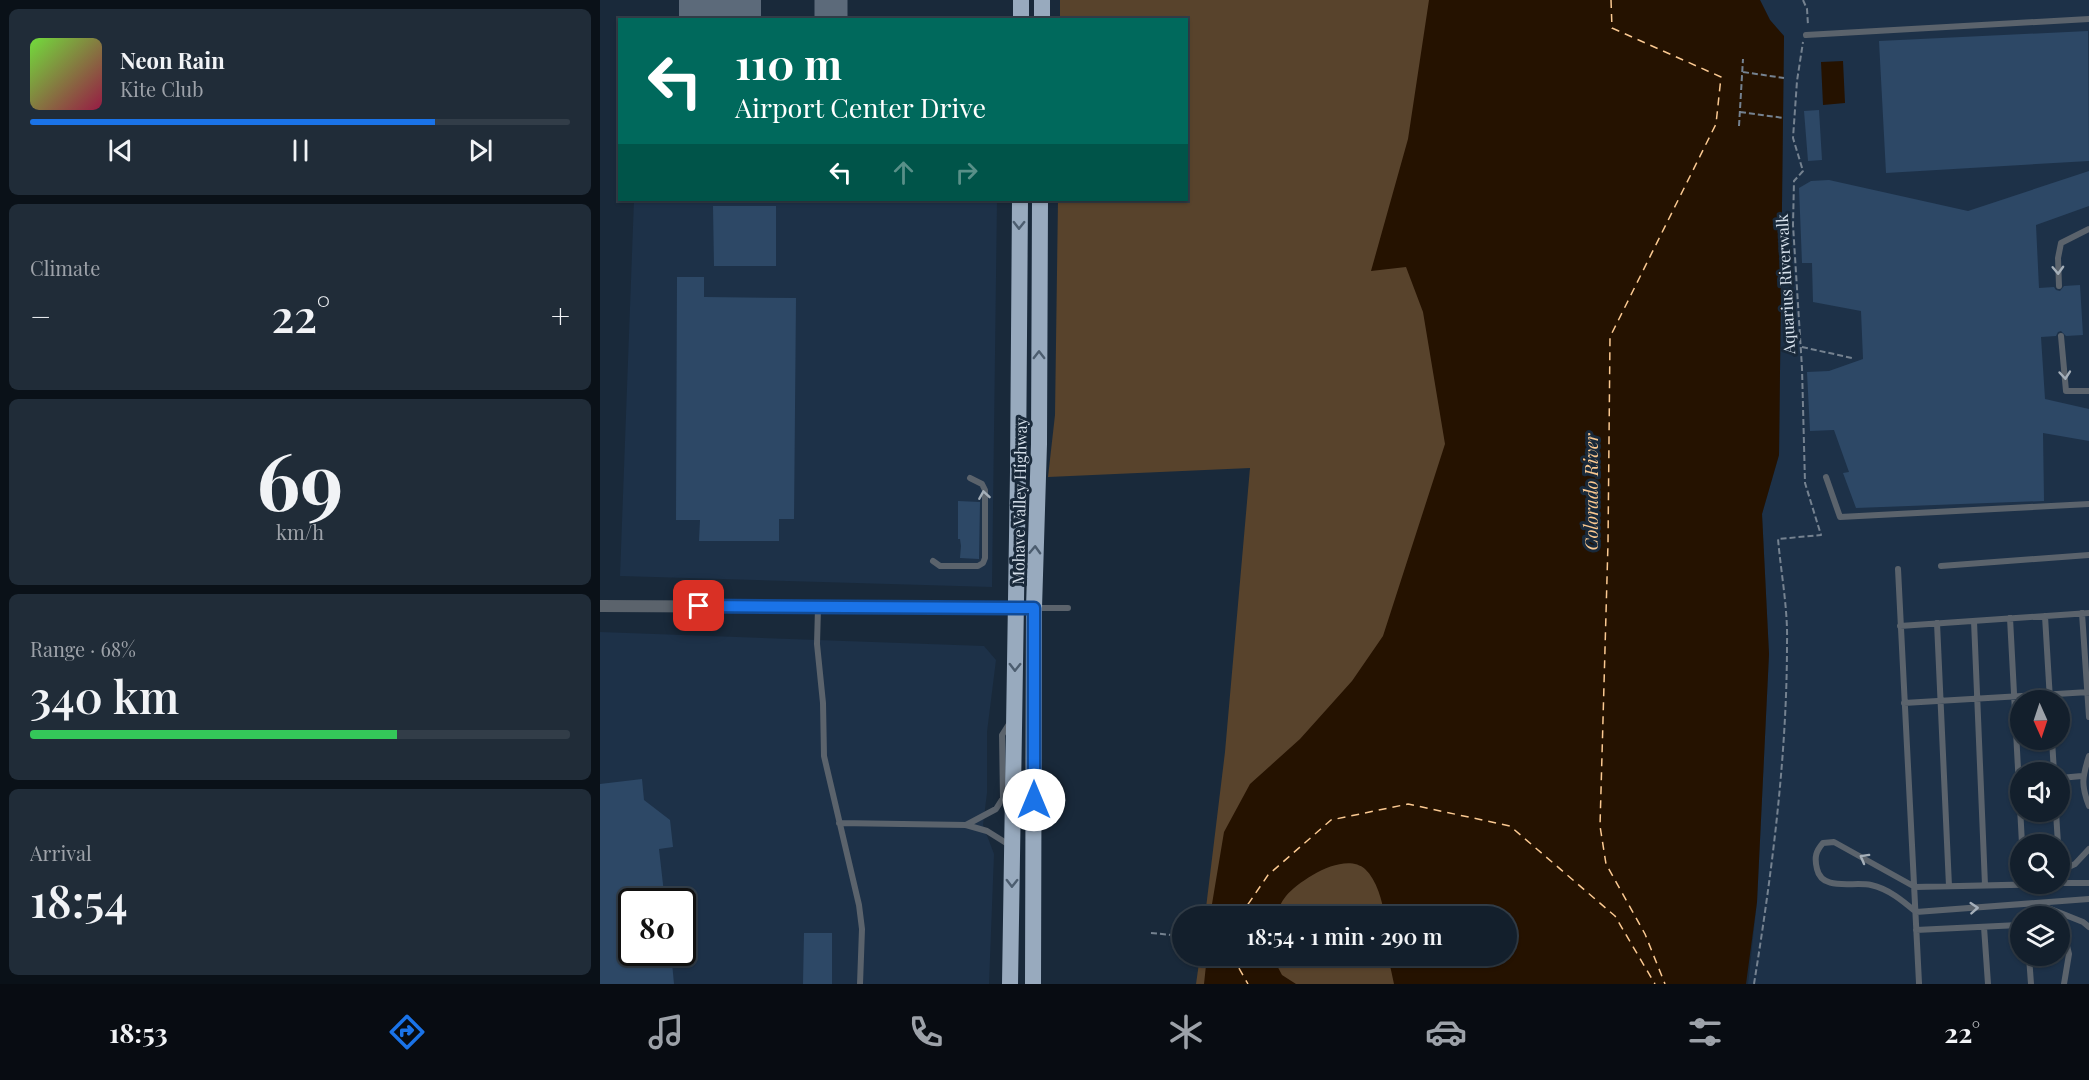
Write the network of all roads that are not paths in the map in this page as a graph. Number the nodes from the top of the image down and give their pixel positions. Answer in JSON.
{"nodes":[{"id":1,"x":1021,"y":0,"type":"edge"},
{"id":2,"x":1042,"y":0,"type":"edge"},
{"id":3,"x":1020,"y":18,"type":"edge"},
{"id":4,"x":1042,"y":18,"type":"edge"},
{"id":5,"x":2089,"y":19,"type":"edge"},
{"id":6,"x":1806,"y":35,"type":"road end"},
{"id":7,"x":1020,"y":201,"type":"edge"},
{"id":8,"x":1040,"y":201,"type":"edge"},
{"id":9,"x":2089,"y":230,"type":"edge"},
{"id":10,"x":2059,"y":286,"type":"dead end"},
{"id":11,"x":2061,"y":336,"type":"dead end"},
{"id":12,"x":2089,"y":391,"type":"edge"},
{"id":13,"x":1826,"y":477,"type":"dead end"},
{"id":14,"x":970,"y":478,"type":"dead end"},
{"id":15,"x":2089,"y":504,"type":"edge"},
{"id":16,"x":2089,"y":555,"type":"edge"},
{"id":17,"x":933,"y":561,"type":"dead end"},
{"id":18,"x":1941,"y":566,"type":"dead end"},
{"id":19,"x":1898,"y":569,"type":"dead end"},
{"id":20,"x":600,"y":606,"type":"edge"},
{"id":21,"x":818,"y":607,"type":"junction"},
{"id":22,"x":1016,"y":608,"type":"junction"},
{"id":23,"x":1034,"y":608,"type":"junction"},
{"id":24,"x":1068,"y":608,"type":"dead end"},
{"id":25,"x":2086,"y":613,"type":"edge"},
{"id":26,"x":2046,"y":615,"type":"junction"},
{"id":27,"x":2010,"y":618,"type":"junction"},
{"id":28,"x":1974,"y":621,"type":"junction"},
{"id":29,"x":1937,"y":623,"type":"junction"},
{"id":30,"x":1900,"y":626,"type":"junction"},
{"id":31,"x":2013,"y":690,"type":"edge"},
{"id":32,"x":2050,"y":690,"type":"edge"},
{"id":33,"x":2088,"y":692,"type":"edge"},
{"id":34,"x":2070,"y":695,"type":"edge"},
{"id":35,"x":2010,"y":697,"type":"edge"},
{"id":36,"x":1978,"y":699,"type":"junction"},
{"id":37,"x":1942,"y":701,"type":"junction"},
{"id":38,"x":1904,"y":704,"type":"junction"},
{"id":39,"x":1014,"y":715,"type":"junction"},
{"id":40,"x":2089,"y":717,"type":"edge"},
{"id":41,"x":2016,"y":750,"type":"edge"},
{"id":42,"x":2089,"y":756,"type":"edge"},
{"id":43,"x":2082,"y":776,"type":"junction"},
{"id":44,"x":2070,"y":777,"type":"edge"},
{"id":45,"x":2089,"y":806,"type":"edge"},
{"id":46,"x":839,"y":823,"type":"junction"},
{"id":47,"x":966,"y":825,"type":"junction"},
{"id":48,"x":2021,"y":834,"type":"edge"},
{"id":49,"x":1012,"y":847,"type":"junction"},
{"id":50,"x":2089,"y":849,"type":"edge"},
{"id":51,"x":2070,"y":866,"type":"edge"},
{"id":52,"x":2070,"y":883,"type":"edge"},
{"id":53,"x":2089,"y":883,"type":"edge"},
{"id":54,"x":2010,"y":884,"type":"edge"},
{"id":55,"x":1985,"y":885,"type":"junction"},
{"id":56,"x":1949,"y":886,"type":"junction"},
{"id":57,"x":1915,"y":887,"type":"junction"},
{"id":58,"x":2089,"y":899,"type":"edge"},
{"id":59,"x":2037,"y":903,"type":"junction"},
{"id":60,"x":1916,"y":912,"type":"junction"},
{"id":61,"x":1984,"y":927,"type":"junction"},
{"id":62,"x":2010,"y":927,"type":"edge"},
{"id":63,"x":2089,"y":927,"type":"edge"},
{"id":64,"x":1916,"y":930,"type":"junction"},
{"id":65,"x":2030,"y":966,"type":"edge"},
{"id":66,"x":2067,"y":966,"type":"edge"},
{"id":67,"x":1919,"y":983,"type":"edge"},
{"id":68,"x":860,"y":984,"type":"edge"},
{"id":69,"x":1010,"y":984,"type":"edge"},
{"id":70,"x":1033,"y":984,"type":"edge"},
{"id":71,"x":1988,"y":984,"type":"edge"},
{"id":72,"x":2031,"y":984,"type":"edge"},
{"id":73,"x":2064,"y":984,"type":"edge"}],
"edges":[{"from":1,"to":3,"type":"highway"},
{"from":2,"to":4,"type":"highway"},
{"from":5,"to":6,"type":"lane"},
{"from":7,"to":22,"type":"highway","name":"Mohave Valley Highway","one_way":true},
{"from":23,"to":8,"type":"highway","name":"Mohave Valley Highway","one_way":true},
{"from":9,"to":10,"type":"lane","one_way":true},
{"from":11,"to":12,"type":"lane","one_way":true},
{"from":13,"to":15,"type":"lane"},
{"from":17,"to":14,"type":"lane","one_way":true},
{"from":16,"to":18,"type":"lane"},
{"from":19,"to":30,"type":"lane"},
{"from":20,"to":21,"type":"street"},
{"from":21,"to":22,"type":"street"},
{"from":21,"to":46,"type":"lane"},
{"from":22,"to":23,"type":"street"},
{"from":22,"to":39,"type":"highway","name":"Mohave Valley Highway","one_way":true},
{"from":23,"to":24,"type":"lane"},
{"from":23,"to":70,"type":"highway","name":"Mohave Valley Highway"},
{"from":25,"to":26,"type":"lane"},
{"from":25,"to":33,"type":"lane"},
{"from":26,"to":27,"type":"lane"},
{"from":26,"to":32,"type":"lane"},
{"from":27,"to":28,"type":"lane"},
{"from":27,"to":31,"type":"lane"},
{"from":28,"to":29,"type":"lane"},
{"from":28,"to":36,"type":"lane"},
{"from":29,"to":30,"type":"lane"},
{"from":29,"to":37,"type":"lane"},
{"from":30,"to":38,"type":"lane"},
{"from":33,"to":34,"type":"lane"},
{"from":33,"to":40,"type":"lane"},
{"from":35,"to":36,"type":"lane"},
{"from":36,"to":37,"type":"lane"},
{"from":36,"to":55,"type":"lane"},
{"from":37,"to":38,"type":"lane"},
{"from":37,"to":56,"type":"lane"},
{"from":38,"to":57,"type":"lane"},
{"from":39,"to":47,"type":"lane"},
{"from":39,"to":49,"type":"highway","name":"Mohave Valley Highway"},
{"from":41,"to":48,"type":"lane"},
{"from":42,"to":43,"type":"lane"},
{"from":43,"to":44,"type":"lane"},
{"from":43,"to":45,"type":"lane"},
{"from":46,"to":47,"type":"lane"},
{"from":46,"to":68,"type":"lane"},
{"from":47,"to":49,"type":"lane"},
{"from":49,"to":69,"type":"highway","name":"Mohave Valley Highway","one_way":true},
{"from":50,"to":51,"type":"lane"},
{"from":52,"to":53,"type":"lane"},
{"from":54,"to":55,"type":"lane"},
{"from":55,"to":56,"type":"lane"},
{"from":56,"to":57,"type":"lane"},
{"from":57,"to":60,"type":"lane"},
{"from":57,"to":60,"type":"lane","one_way":true},
{"from":58,"to":59,"type":"lane"},
{"from":60,"to":59,"type":"lane","one_way":true},
{"from":59,"to":63,"type":"lane"},
{"from":60,"to":64,"type":"lane"},
{"from":61,"to":62,"type":"lane"},
{"from":61,"to":64,"type":"lane"},
{"from":61,"to":71,"type":"lane"},
{"from":64,"to":67,"type":"lane"},
{"from":65,"to":72,"type":"lane"},
{"from":66,"to":73,"type":"lane"}]}
